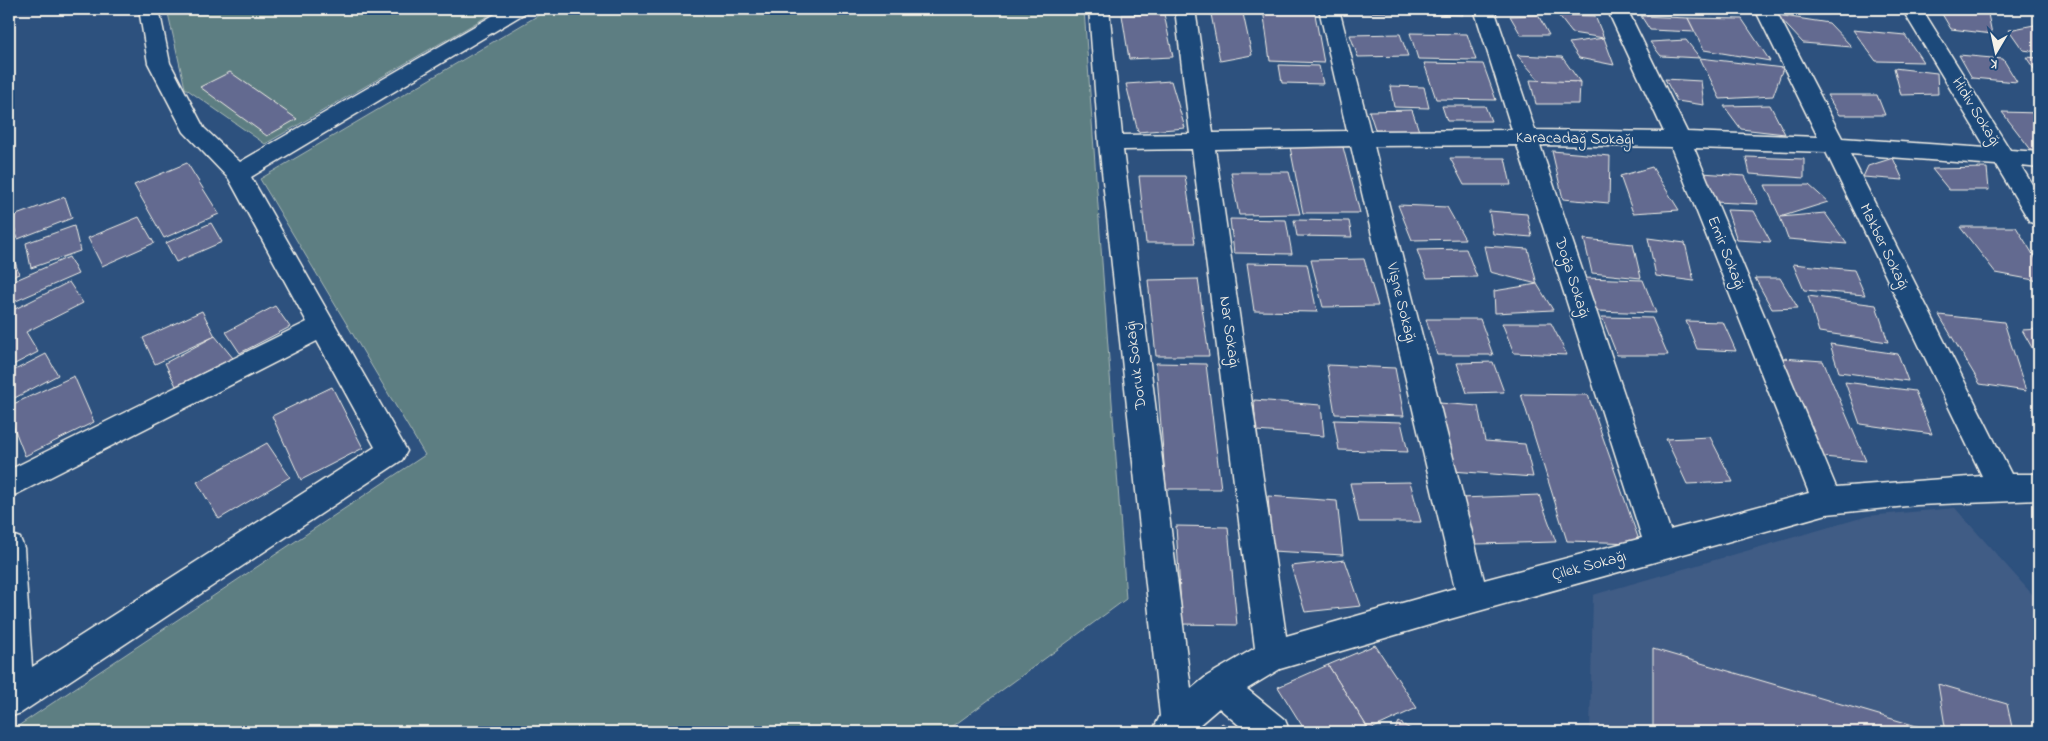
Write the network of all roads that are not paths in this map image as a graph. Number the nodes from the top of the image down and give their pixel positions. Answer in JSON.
{"nodes":[{"id":1,"x":149,"y":9,"type":"edge"},
{"id":2,"x":518,"y":9,"type":"edge"},
{"id":3,"x":1099,"y":9,"type":"edge"},
{"id":4,"x":1185,"y":9,"type":"edge"},
{"id":5,"x":1329,"y":9,"type":"edge"},
{"id":6,"x":1484,"y":9,"type":"edge"},
{"id":7,"x":1617,"y":9,"type":"edge"},
{"id":8,"x":1764,"y":9,"type":"edge"},
{"id":9,"x":1912,"y":9,"type":"edge"},
{"id":10,"x":1361,"y":138,"type":"junction"},
{"id":11,"x":1526,"y":138,"type":"junction"},
{"id":12,"x":1203,"y":141,"type":"junction"},
{"id":13,"x":1680,"y":141,"type":"junction"},
{"id":14,"x":1110,"y":143,"type":"junction"},
{"id":15,"x":1834,"y":145,"type":"junction"},
{"id":16,"x":2004,"y":157,"type":"junction"},
{"id":17,"x":2039,"y":160,"type":"edge"},
{"id":18,"x":238,"y":174,"type":"junction"},
{"id":19,"x":2039,"y":216,"type":"edge"},
{"id":20,"x":322,"y":326,"type":"junction"},
{"id":21,"x":9,"y":484,"type":"edge"},
{"id":22,"x":2002,"y":487,"type":"junction"},
{"id":23,"x":2039,"y":487,"type":"edge"},
{"id":24,"x":1828,"y":501,"type":"junction"},
{"id":25,"x":1660,"y":547,"type":"junction"},
{"id":26,"x":9,"y":548,"type":"edge"},
{"id":27,"x":1473,"y":598,"type":"junction"},
{"id":28,"x":1272,"y":656,"type":"junction"},
{"id":29,"x":1219,"y":687,"type":"junction"},
{"id":30,"x":13,"y":698,"type":"edge"},
{"id":31,"x":1173,"y":726,"type":"edge"},
{"id":32,"x":1273,"y":732,"type":"edge"}],
"edges":[{"from":1,"to":18,"type":"street"},
{"from":2,"to":18,"type":"street"},
{"from":3,"to":14,"type":"street","name":"Doruk Sokağı"},
{"from":4,"to":12,"type":"street","name":"Nar Sokağı"},
{"from":5,"to":10,"type":"street","name":"Vişne Sokağı"},
{"from":6,"to":11,"type":"street","name":"Doğa Sokağı"},
{"from":7,"to":13,"type":"street","name":"Emir Sokağı"},
{"from":8,"to":15,"type":"street","name":"Makber Sokağı"},
{"from":9,"to":16,"type":"street","name":"Hidiv Sokağı"},
{"from":10,"to":11,"type":"street","name":"Karacadağ Sokağı"},
{"from":10,"to":12,"type":"street","name":"Karacadağ Sokağı"},
{"from":10,"to":27,"type":"street","name":"Vişne Sokağı"},
{"from":11,"to":13,"type":"street","name":"Karacadağ Sokağı"},
{"from":11,"to":25,"type":"street","name":"Doğa Sokağı"},
{"from":12,"to":14,"type":"street","name":"Karacadağ Sokağı"},
{"from":12,"to":28,"type":"street","name":"Nar Sokağı"},
{"from":13,"to":15,"type":"street","name":"Karacadağ Sokağı"},
{"from":13,"to":24,"type":"street","name":"Emir Sokağı"},
{"from":14,"to":31,"type":"street","name":"Doruk Sokağı"},
{"from":15,"to":16,"type":"street","name":"Karacadağ Sokağı"},
{"from":15,"to":22,"type":"street","name":"Makber Sokağı"},
{"from":16,"to":17,"type":"street","name":"Karacadağ Sokağı"},
{"from":16,"to":19,"type":"street","name":"Hidiv Sokağı"},
{"from":18,"to":20,"type":"street"},
{"from":20,"to":21,"type":"street"},
{"from":20,"to":30,"type":"street"},
{"from":22,"to":23,"type":"street","name":"Çilek Sokağı"},
{"from":22,"to":24,"type":"street","name":"Çilek Sokağı"},
{"from":24,"to":25,"type":"street","name":"Çilek Sokağı"},
{"from":25,"to":27,"type":"street","name":"Çilek Sokağı"},
{"from":26,"to":30,"type":"street"},
{"from":27,"to":28,"type":"street","name":"Çilek Sokağı"},
{"from":28,"to":29,"type":"street","name":"Çilek Sokağı"},
{"from":29,"to":31,"type":"street","name":"Çilek Sokağı"},
{"from":29,"to":32,"type":"street"}]}
